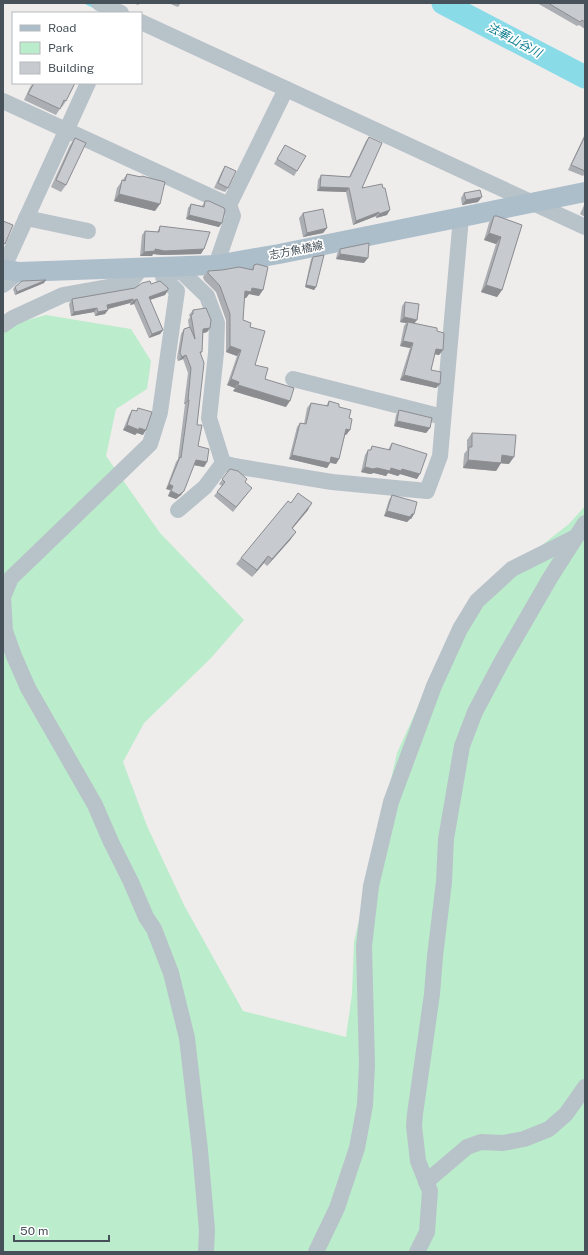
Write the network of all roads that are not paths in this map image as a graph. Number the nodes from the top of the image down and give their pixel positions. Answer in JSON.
{"nodes":[{"id":1,"x":100,"y":3,"type":"edge"},
{"id":2,"x":119,"y":12,"type":"edge"},
{"id":3,"x":142,"y":22,"type":"edge"},
{"id":4,"x":88,"y":84,"type":"edge"},
{"id":5,"x":286,"y":89,"type":"junction"},
{"id":6,"x":3,"y":101,"type":"edge"},
{"id":7,"x":66,"y":130,"type":"junction"},
{"id":8,"x":585,"y":192,"type":"edge"},
{"id":9,"x":534,"y":202,"type":"junction"},
{"id":10,"x":229,"y":205,"type":"junction"},
{"id":11,"x":26,"y":218,"type":"junction"},
{"id":12,"x":461,"y":218,"type":"junction"},
{"id":13,"x":585,"y":227,"type":"edge"},
{"id":14,"x":88,"y":231,"type":"dead end"},
{"id":15,"x":216,"y":265,"type":"junction"},
{"id":16,"x":142,"y":267,"type":"junction"},
{"id":17,"x":163,"y":267,"type":"junction"},
{"id":18,"x":11,"y":271,"type":"edge"},
{"id":19,"x":3,"y":285,"type":"edge"},
{"id":20,"x":3,"y":325,"type":"edge"},
{"id":21,"x":293,"y":379,"type":"dead end"},
{"id":22,"x":443,"y":417,"type":"junction"},
{"id":23,"x":223,"y":463,"type":"junction"},
{"id":24,"x":178,"y":510,"type":"dead end"},
{"id":25,"x":585,"y":523,"type":"edge"},
{"id":26,"x":576,"y":537,"type":"junction"},
{"id":27,"x":3,"y":598,"type":"edge"},
{"id":28,"x":585,"y":1087,"type":"edge"},
{"id":29,"x":426,"y":1182,"type":"junction"},
{"id":30,"x":206,"y":1252,"type":"edge"},
{"id":31,"x":316,"y":1252,"type":"edge"},
{"id":32,"x":417,"y":1252,"type":"edge"}],
"edges":[{"from":1,"to":2,"type":"street"},
{"from":3,"to":5,"type":"street"},
{"from":4,"to":7,"type":"street"},
{"from":5,"to":9,"type":"street"},
{"from":5,"to":10,"type":"street"},
{"from":6,"to":7,"type":"street"},
{"from":7,"to":10,"type":"street"},
{"from":7,"to":11,"type":"street"},
{"from":8,"to":9,"type":"main road","name":"志方魚橋線"},
{"from":9,"to":12,"type":"main road","name":"志方魚橋線"},
{"from":9,"to":13,"type":"street"},
{"from":10,"to":15,"type":"street"},
{"from":11,"to":14,"type":"street"},
{"from":11,"to":18,"type":"street"},
{"from":12,"to":15,"type":"main road","name":"志方魚橋線"},
{"from":12,"to":22,"type":"street"},
{"from":15,"to":17,"type":"main road","name":"志方魚橋線"},
{"from":16,"to":17,"type":"main road","name":"志方魚橋線"},
{"from":16,"to":18,"type":"main road","name":"志方魚橋線"},
{"from":16,"to":20,"type":"street"},
{"from":17,"to":23,"type":"street"},
{"from":17,"to":27,"type":"street"},
{"from":18,"to":19,"type":"street"},
{"from":21,"to":22,"type":"street"},
{"from":22,"to":23,"type":"street"},
{"from":23,"to":24,"type":"street"},
{"from":25,"to":26,"type":"street"},
{"from":26,"to":29,"type":"street"},
{"from":26,"to":31,"type":"street"},
{"from":27,"to":30,"type":"street"},
{"from":28,"to":29,"type":"street"},
{"from":29,"to":32,"type":"street"}]}
